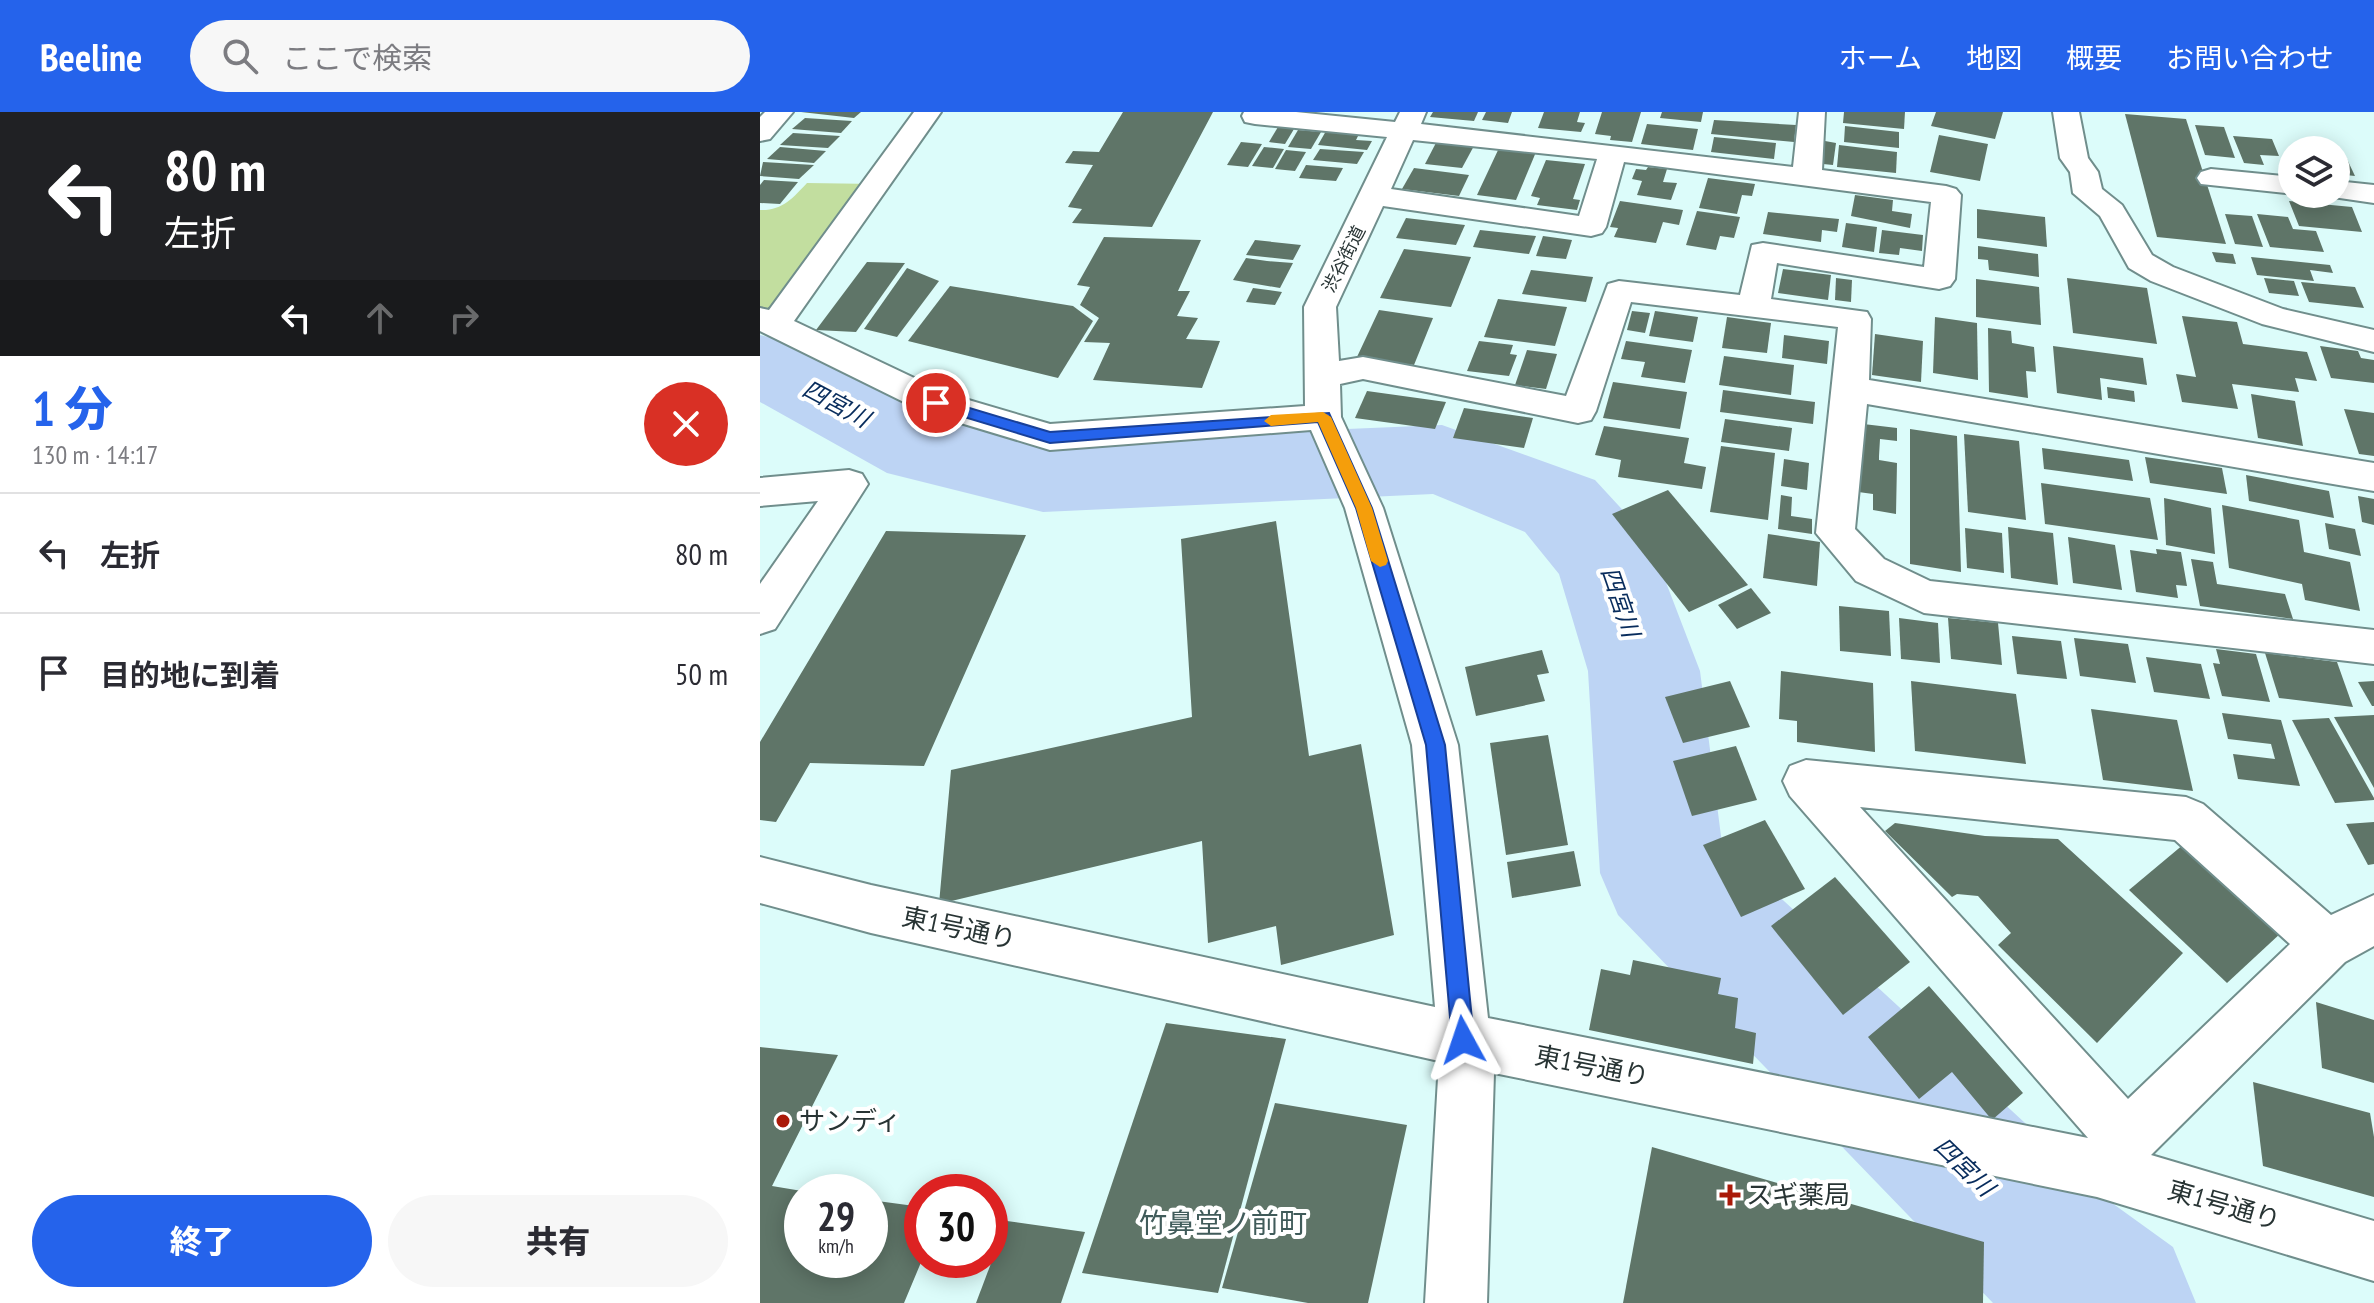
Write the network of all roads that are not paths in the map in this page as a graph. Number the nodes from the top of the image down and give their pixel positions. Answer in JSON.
{"nodes":[{"id":1,"x":780,"y":112,"type":"edge"},
{"id":2,"x":928,"y":112,"type":"edge"},
{"id":3,"x":1812,"y":112,"type":"edge"},
{"id":4,"x":2066,"y":112,"type":"edge"},
{"id":5,"x":1255,"y":116,"type":"dead end"},
{"id":6,"x":1410,"y":120,"type":"edge"},
{"id":7,"x":760,"y":133,"type":"edge"},
{"id":8,"x":1613,"y":152,"type":"junction"},
{"id":9,"x":1807,"y":175,"type":"junction"},
{"id":10,"x":2211,"y":178,"type":"dead end"},
{"id":11,"x":2278,"y":185,"type":"edge"},
{"id":12,"x":2350,"y":191,"type":"edge"},
{"id":13,"x":2374,"y":194,"type":"edge"},
{"id":14,"x":1376,"y":196,"type":"junction"},
{"id":15,"x":1754,"y":305,"type":"junction"},
{"id":16,"x":768,"y":321,"type":"edge"},
{"id":17,"x":2374,"y":341,"type":"edge"},
{"id":18,"x":1322,"y":376,"type":"junction"},
{"id":19,"x":1851,"y":389,"type":"junction"},
{"id":20,"x":1323,"y":417,"type":"junction"},
{"id":21,"x":2374,"y":477,"type":"edge"},
{"id":22,"x":760,"y":492,"type":"edge"},
{"id":23,"x":760,"y":617,"type":"edge"},
{"id":24,"x":2374,"y":647,"type":"edge"},
{"id":25,"x":760,"y":880,"type":"edge"},
{"id":26,"x":2374,"y":919,"type":"edge"},
{"id":27,"x":2327,"y":944,"type":"junction"},
{"id":28,"x":1463,"y":1040,"type":"junction"},
{"id":29,"x":2112,"y":1153,"type":"junction"},
{"id":30,"x":2374,"y":1251,"type":"edge"},
{"id":31,"x":1456,"y":1303,"type":"edge"}],
"edges":[{"from":1,"to":7,"type":"street"},
{"from":2,"to":16,"type":"street"},
{"from":3,"to":9,"type":"street"},
{"from":4,"to":17,"type":"street"},
{"from":5,"to":6,"type":"street"},
{"from":6,"to":8,"type":"street"},
{"from":6,"to":14,"type":"street","name":"渋谷街道"},
{"from":8,"to":9,"type":"street"},
{"from":8,"to":14,"type":"street"},
{"from":9,"to":15,"type":"street"},
{"from":10,"to":11,"type":"street"},
{"from":12,"to":13,"type":"street"},
{"from":14,"to":18,"type":"street","name":"渋谷街道"},
{"from":15,"to":18,"type":"street"},
{"from":15,"to":19,"type":"street"},
{"from":16,"to":20,"type":"street"},
{"from":18,"to":20,"type":"street","name":"渋谷街道"},
{"from":19,"to":21,"type":"street"},
{"from":19,"to":24,"type":"street"},
{"from":20,"to":28,"type":"street"},
{"from":22,"to":23,"type":"street"},
{"from":25,"to":28,"type":"street","name":"東1号通り"},
{"from":26,"to":27,"type":"street"},
{"from":27,"to":29,"type":"street"},
{"from":27,"to":29,"type":"street"},
{"from":28,"to":29,"type":"street","name":"東1号通り"},
{"from":28,"to":31,"type":"street"},
{"from":29,"to":30,"type":"street","name":"東1号通り"}]}
